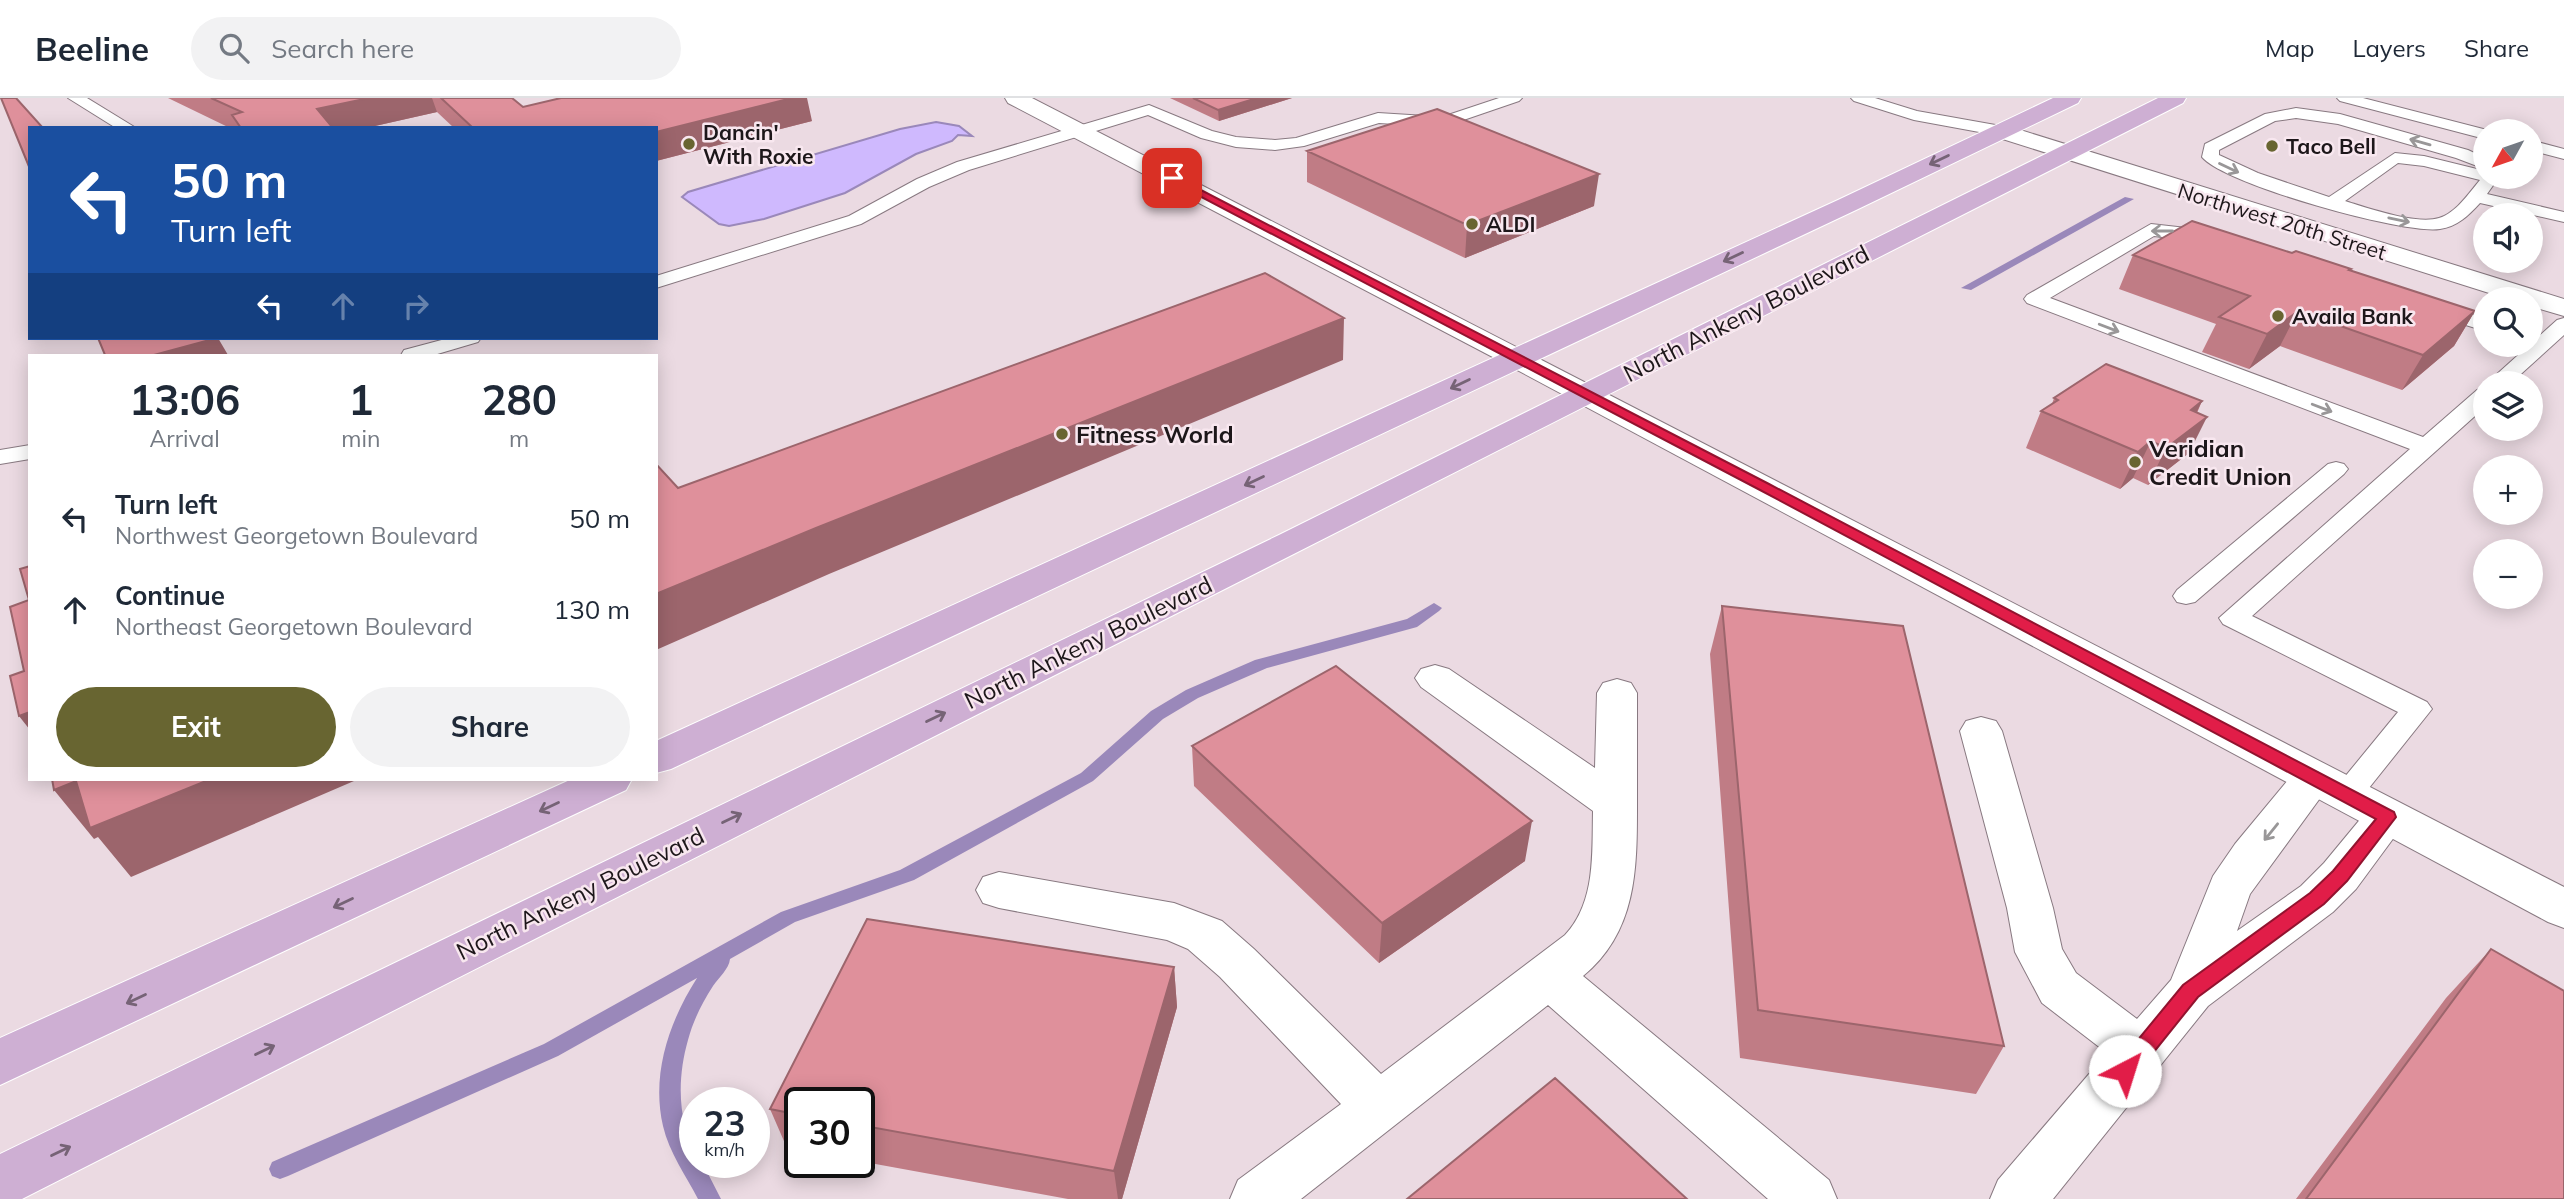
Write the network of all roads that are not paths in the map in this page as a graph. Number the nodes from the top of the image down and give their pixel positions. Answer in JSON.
{"nodes":[{"id":1,"x":76,"y":98,"type":"edge"},
{"id":2,"x":1016,"y":98,"type":"edge"},
{"id":3,"x":1514,"y":98,"type":"edge"},
{"id":4,"x":1859,"y":98,"type":"edge"},
{"id":5,"x":2070,"y":98,"type":"edge"},
{"id":6,"x":2175,"y":98,"type":"edge"},
{"id":7,"x":2345,"y":98,"type":"edge"},
{"id":8,"x":1941,"y":102,"type":"dead end"},
{"id":9,"x":125,"y":126,"type":"edge"},
{"id":10,"x":1079,"y":131,"type":"junction"},
{"id":11,"x":2001,"y":131,"type":"junction"},
{"id":12,"x":2473,"y":131,"type":"edge"},
{"id":13,"x":2543,"y":148,"type":"edge"},
{"id":14,"x":2066,"y":153,"type":"junction"},
{"id":15,"x":2564,"y":154,"type":"edge"},
{"id":16,"x":2473,"y":162,"type":"edge"},
{"id":17,"x":2473,"y":170,"type":"edge"},
{"id":18,"x":2480,"y":189,"type":"edge"},
{"id":19,"x":2476,"y":197,"type":"junction"},
{"id":20,"x":2333,"y":202,"type":"junction"},
{"id":21,"x":2564,"y":217,"type":"edge"},
{"id":22,"x":2236,"y":245,"type":"edge"},
{"id":23,"x":658,"y":281,"type":"edge"},
{"id":24,"x":2420,"y":304,"type":"edge"},
{"id":25,"x":2562,"y":309,"type":"edge"},
{"id":26,"x":2473,"y":322,"type":"edge"},
{"id":27,"x":2543,"y":333,"type":"edge"},
{"id":28,"x":464,"y":340,"type":"edge"},
{"id":29,"x":415,"y":354,"type":"edge"},
{"id":30,"x":2522,"y":357,"type":"edge"},
{"id":31,"x":1516,"y":358,"type":"junction"},
{"id":32,"x":2509,"y":371,"type":"edge"},
{"id":33,"x":1584,"y":394,"type":"junction"},
{"id":34,"x":2473,"y":405,"type":"edge"},
{"id":35,"x":2425,"y":446,"type":"junction"},
{"id":36,"x":28,"y":452,"type":"edge"},
{"id":37,"x":0,"y":457,"type":"edge"},
{"id":38,"x":2336,"y":469,"type":"dead end"},
{"id":39,"x":2186,"y":596,"type":"dead end"},
{"id":40,"x":1435,"y":678,"type":"dead end"},
{"id":41,"x":1617,"y":693,"type":"dead end"},
{"id":42,"x":1982,"y":731,"type":"dead end"},
{"id":43,"x":658,"y":757,"type":"edge"},
{"id":44,"x":607,"y":781,"type":"edge"},
{"id":45,"x":2330,"y":787,"type":"junction"},
{"id":46,"x":1615,"y":804,"type":"junction"},
{"id":47,"x":2387,"y":817,"type":"junction"},
{"id":48,"x":999,"y":890,"type":"dead end"},
{"id":49,"x":2564,"y":909,"type":"edge"},
{"id":50,"x":1549,"y":975,"type":"junction"},
{"id":51,"x":2191,"y":991,"type":"junction"},
{"id":52,"x":2143,"y":1050,"type":"junction"},
{"id":53,"x":0,"y":1062,"type":"edge"},
{"id":54,"x":1378,"y":1107,"type":"junction"},
{"id":55,"x":0,"y":1182,"type":"edge"},
{"id":56,"x":1258,"y":1199,"type":"edge"},
{"id":57,"x":1809,"y":1199,"type":"edge"},
{"id":58,"x":2018,"y":1199,"type":"edge"}],
"edges":[{"from":1,"to":9,"type":"lane"},
{"from":2,"to":10,"type":"street"},
{"from":3,"to":10,"type":"lane"},
{"from":4,"to":11,"type":"lane"},
{"from":5,"to":11,"type":"main road","name":"North Ankeny Boulevard"},
{"from":6,"to":14,"type":"main road","name":"North Ankeny Boulevard"},
{"from":7,"to":12,"type":"lane"},
{"from":8,"to":11,"type":"lane"},
{"from":10,"to":23,"type":"lane"},
{"from":10,"to":31,"type":"street"},
{"from":11,"to":14,"type":"street","name":"Northwest 20th Street"},
{"from":11,"to":31,"type":"main road","name":"North Ankeny Boulevard","one_way":true},
{"from":13,"to":15,"type":"lane"},
{"from":14,"to":25,"type":"street","name":"Northwest 20th Street"},
{"from":14,"to":33,"type":"main road","name":"North Ankeny Boulevard"},
{"from":16,"to":20,"type":"lane","one_way":true},
{"from":17,"to":20,"type":"lane"},
{"from":18,"to":19,"type":"lane"},
{"from":20,"to":19,"type":"lane","one_way":true},
{"from":19,"to":21,"type":"lane"},
{"from":22,"to":35,"type":"lane","one_way":true},
{"from":24,"to":26,"type":"lane"},
{"from":25,"to":27,"type":"lane"},
{"from":28,"to":29,"type":"lane"},
{"from":30,"to":32,"type":"lane"},
{"from":31,"to":33,"type":"street"},
{"from":31,"to":43,"type":"main road","name":"North Ankeny Boulevard","one_way":true},
{"from":33,"to":45,"type":"street"},
{"from":55,"to":33,"type":"main road","name":"North Ankeny Boulevard","one_way":true},
{"from":34,"to":35,"type":"lane"},
{"from":35,"to":45,"type":"lane"},
{"from":36,"to":37,"type":"lane"},
{"from":38,"to":39,"type":"lane"},
{"from":40,"to":46,"type":"street"},
{"from":41,"to":46,"type":"street"},
{"from":42,"to":52,"type":"street"},
{"from":44,"to":53,"type":"main road","one_way":true},
{"from":45,"to":47,"type":"street"},
{"from":45,"to":51,"type":"street","one_way":true},
{"from":46,"to":50,"type":"street"},
{"from":47,"to":49,"type":"street"},
{"from":47,"to":51,"type":"street"},
{"from":48,"to":54,"type":"street"},
{"from":50,"to":54,"type":"street"},
{"from":50,"to":57,"type":"street"},
{"from":51,"to":52,"type":"street"},
{"from":52,"to":58,"type":"street"},
{"from":54,"to":56,"type":"street"}]}
